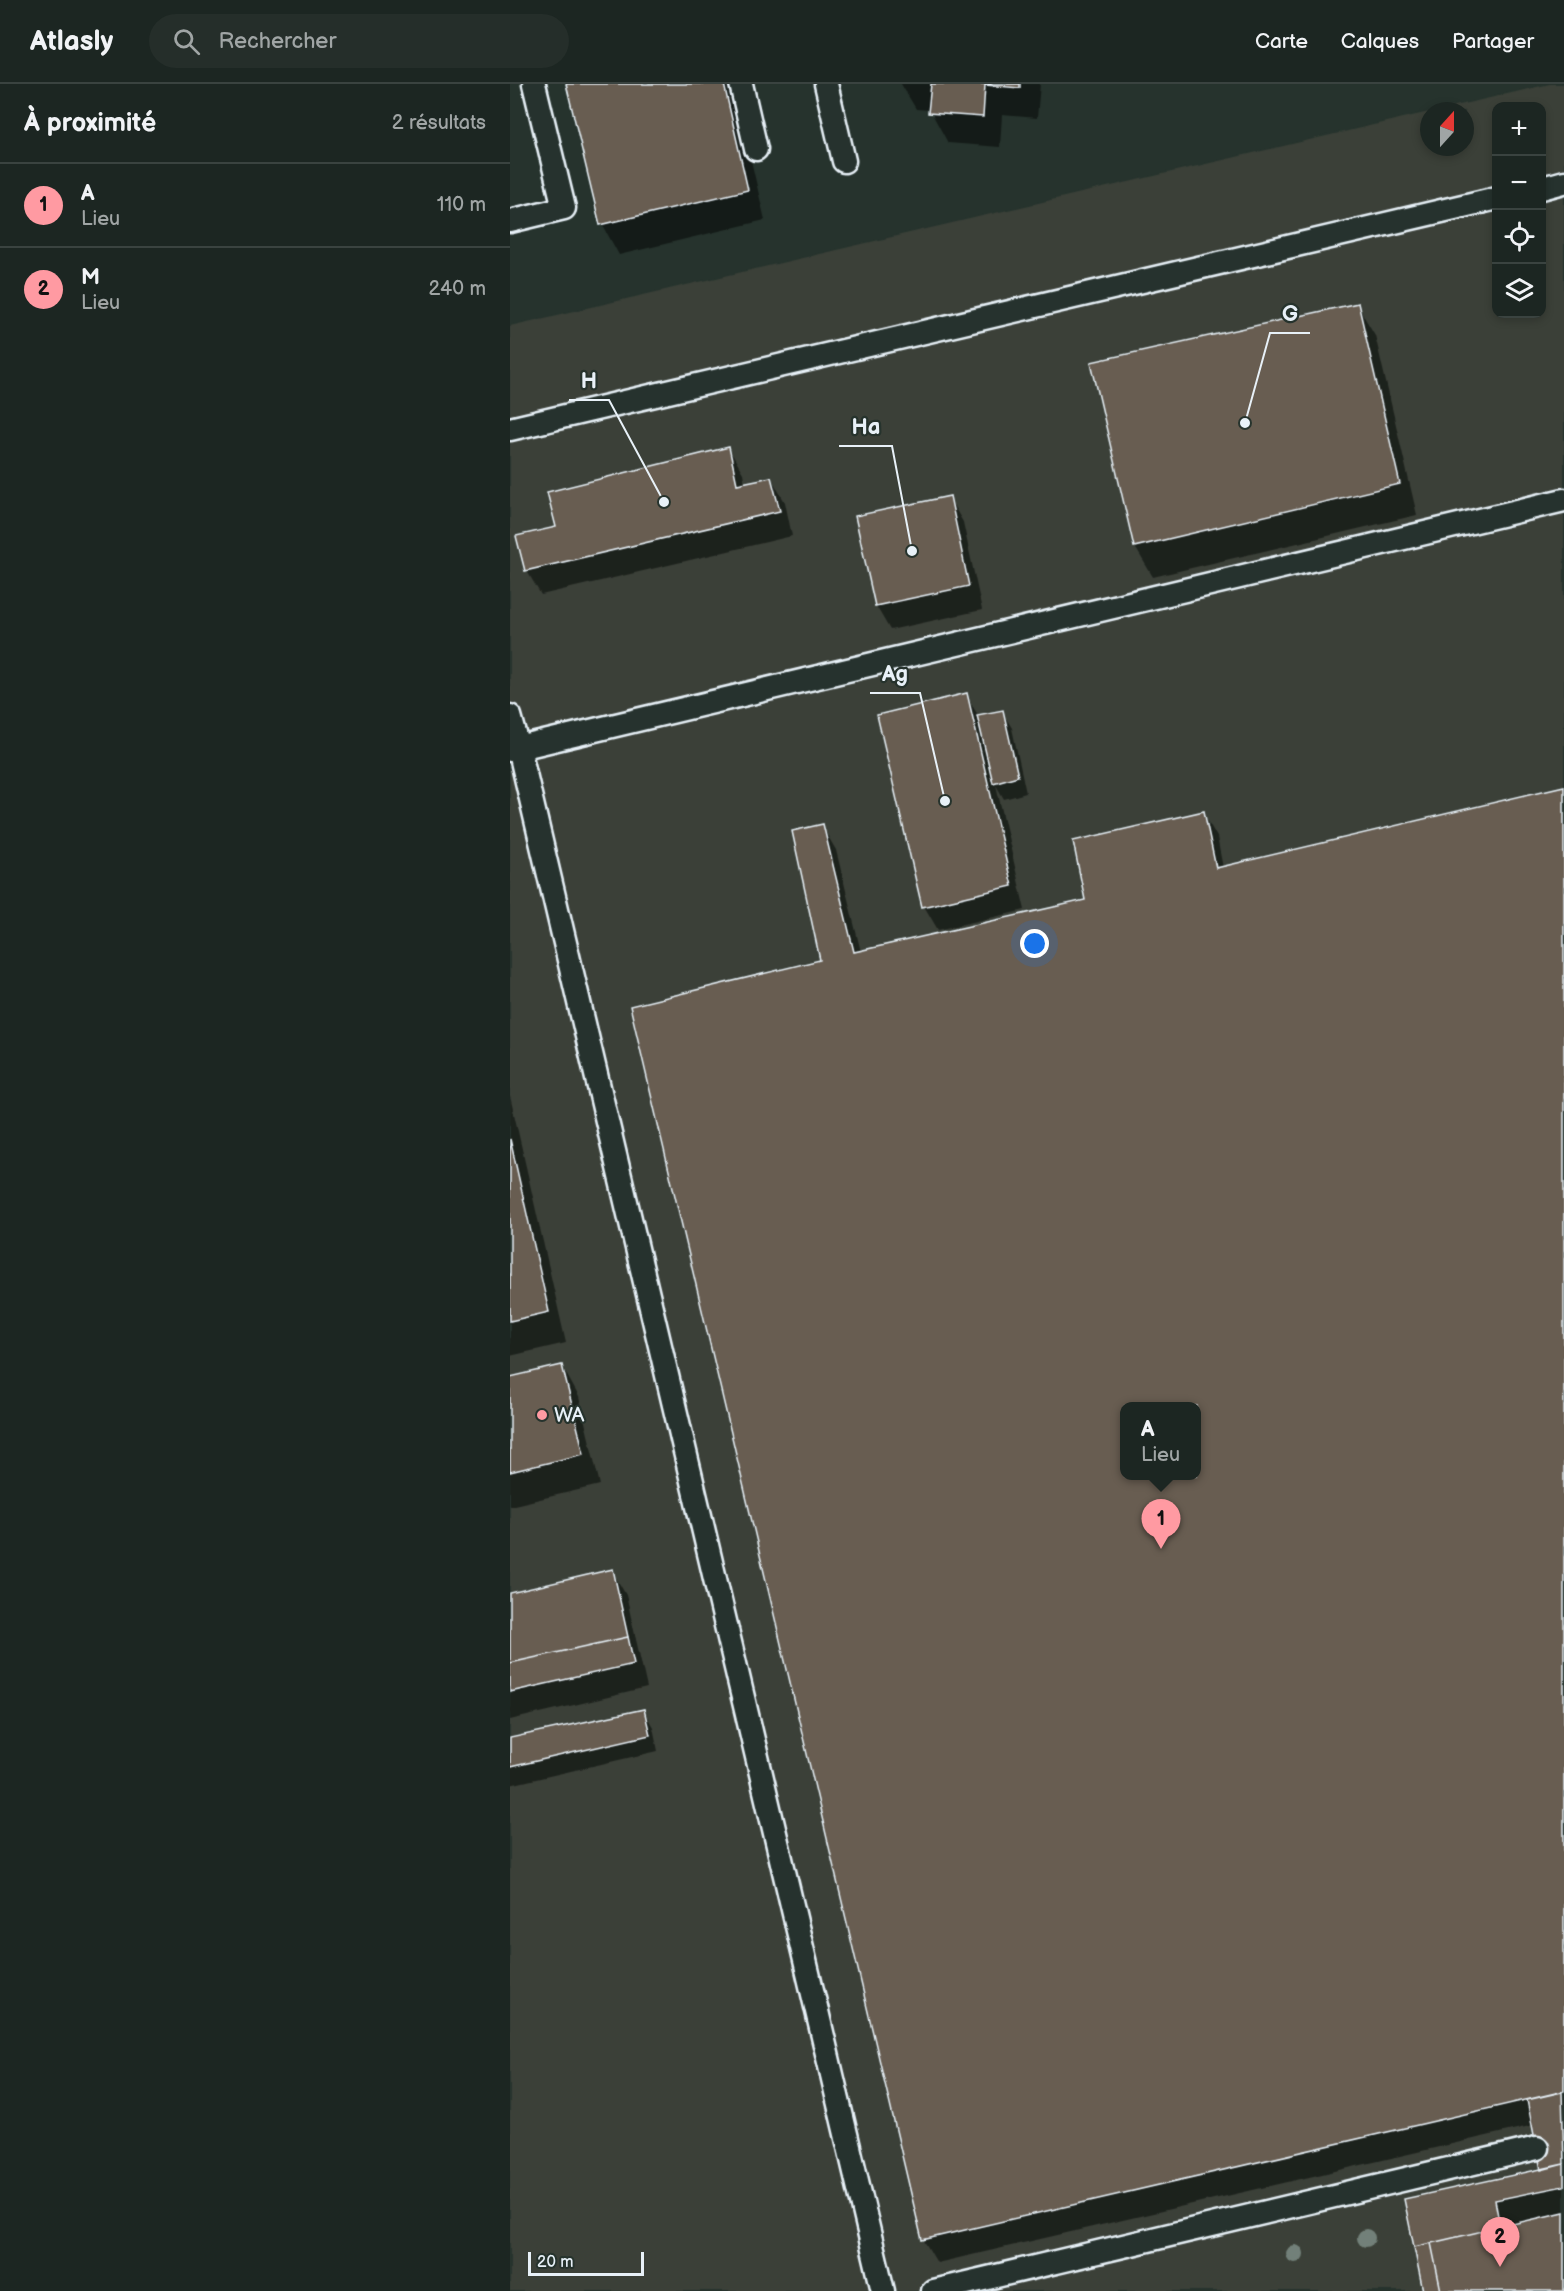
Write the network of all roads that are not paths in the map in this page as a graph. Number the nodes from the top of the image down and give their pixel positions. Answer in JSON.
{"nodes":[{"id":1,"x":534,"y":84,"type":"edge"},
{"id":2,"x":741,"y":84,"type":"edge"},
{"id":3,"x":826,"y":84,"type":"edge"},
{"id":4,"x":756,"y":149,"type":"dead end"},
{"id":5,"x":844,"y":161,"type":"dead end"},
{"id":6,"x":1564,"y":182,"type":"edge"},
{"id":7,"x":1546,"y":187,"type":"edge"},
{"id":8,"x":1492,"y":199,"type":"edge"},
{"id":9,"x":510,"y":221,"type":"edge"},
{"id":10,"x":510,"y":429,"type":"edge"},
{"id":11,"x":1564,"y":500,"type":"edge"},
{"id":12,"x":510,"y":716,"type":"edge"},
{"id":13,"x":514,"y":749,"type":"edge"},
{"id":14,"x":1537,"y":2148,"type":"dead end"},
{"id":15,"x":883,"y":2291,"type":"edge"},
{"id":16,"x":933,"y":2291,"type":"edge"}],
"edges":[{"from":1,"to":9,"type":"lane"},
{"from":2,"to":4,"type":"lane"},
{"from":3,"to":5,"type":"lane"},
{"from":6,"to":7,"type":"lane"},
{"from":8,"to":10,"type":"lane"},
{"from":11,"to":13,"type":"lane"},
{"from":12,"to":13,"type":"lane"},
{"from":13,"to":15,"type":"lane"},
{"from":14,"to":16,"type":"lane"}]}
